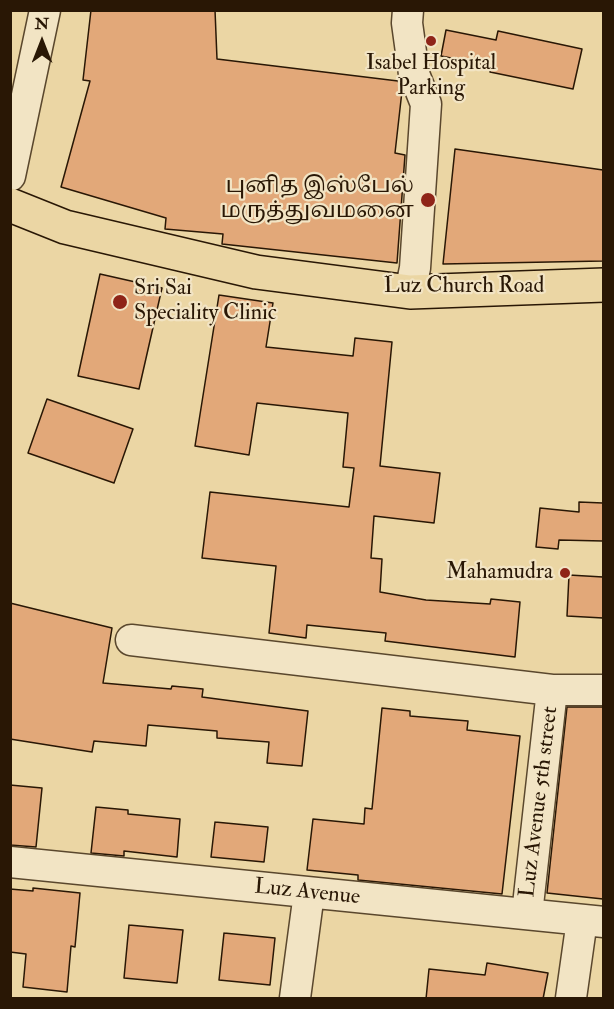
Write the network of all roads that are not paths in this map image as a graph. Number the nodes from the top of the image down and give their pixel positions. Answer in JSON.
{"nodes":[{"id":1,"x":45,"y":10,"type":"edge"},
{"id":2,"x":408,"y":10,"type":"edge"},
{"id":3,"x":10,"y":176,"type":"edge"},
{"id":4,"x":10,"y":205,"type":"edge"},
{"id":5,"x":603,"y":285,"type":"edge"},
{"id":6,"x":410,"y":292,"type":"junction"},
{"id":7,"x":131,"y":640,"type":"dead end"},
{"id":8,"x":552,"y":690,"type":"junction"},
{"id":9,"x":603,"y":690,"type":"edge"},
{"id":10,"x":10,"y":862,"type":"edge"},
{"id":11,"x":309,"y":892,"type":"junction"},
{"id":12,"x":527,"y":914,"type":"junction"},
{"id":13,"x":593,"y":921,"type":"edge"},
{"id":14,"x":295,"y":999,"type":"edge"},
{"id":15,"x":572,"y":999,"type":"edge"}],
"edges":[{"from":1,"to":3,"type":"street"},
{"from":2,"to":6,"type":"street"},
{"from":4,"to":6,"type":"main road","name":"Luz Church Road"},
{"from":5,"to":6,"type":"main road","name":"Luz Church Road"},
{"from":7,"to":8,"type":"street"},
{"from":8,"to":9,"type":"street"},
{"from":8,"to":12,"type":"street","name":"Luz Avenue 5th street"},
{"from":10,"to":11,"type":"street","name":"Luz Avenue"},
{"from":11,"to":12,"type":"street","name":"Luz Avenue"},
{"from":11,"to":14,"type":"street"},
{"from":12,"to":13,"type":"street","name":"Luz Avenue"},
{"from":13,"to":15,"type":"street"}]}
